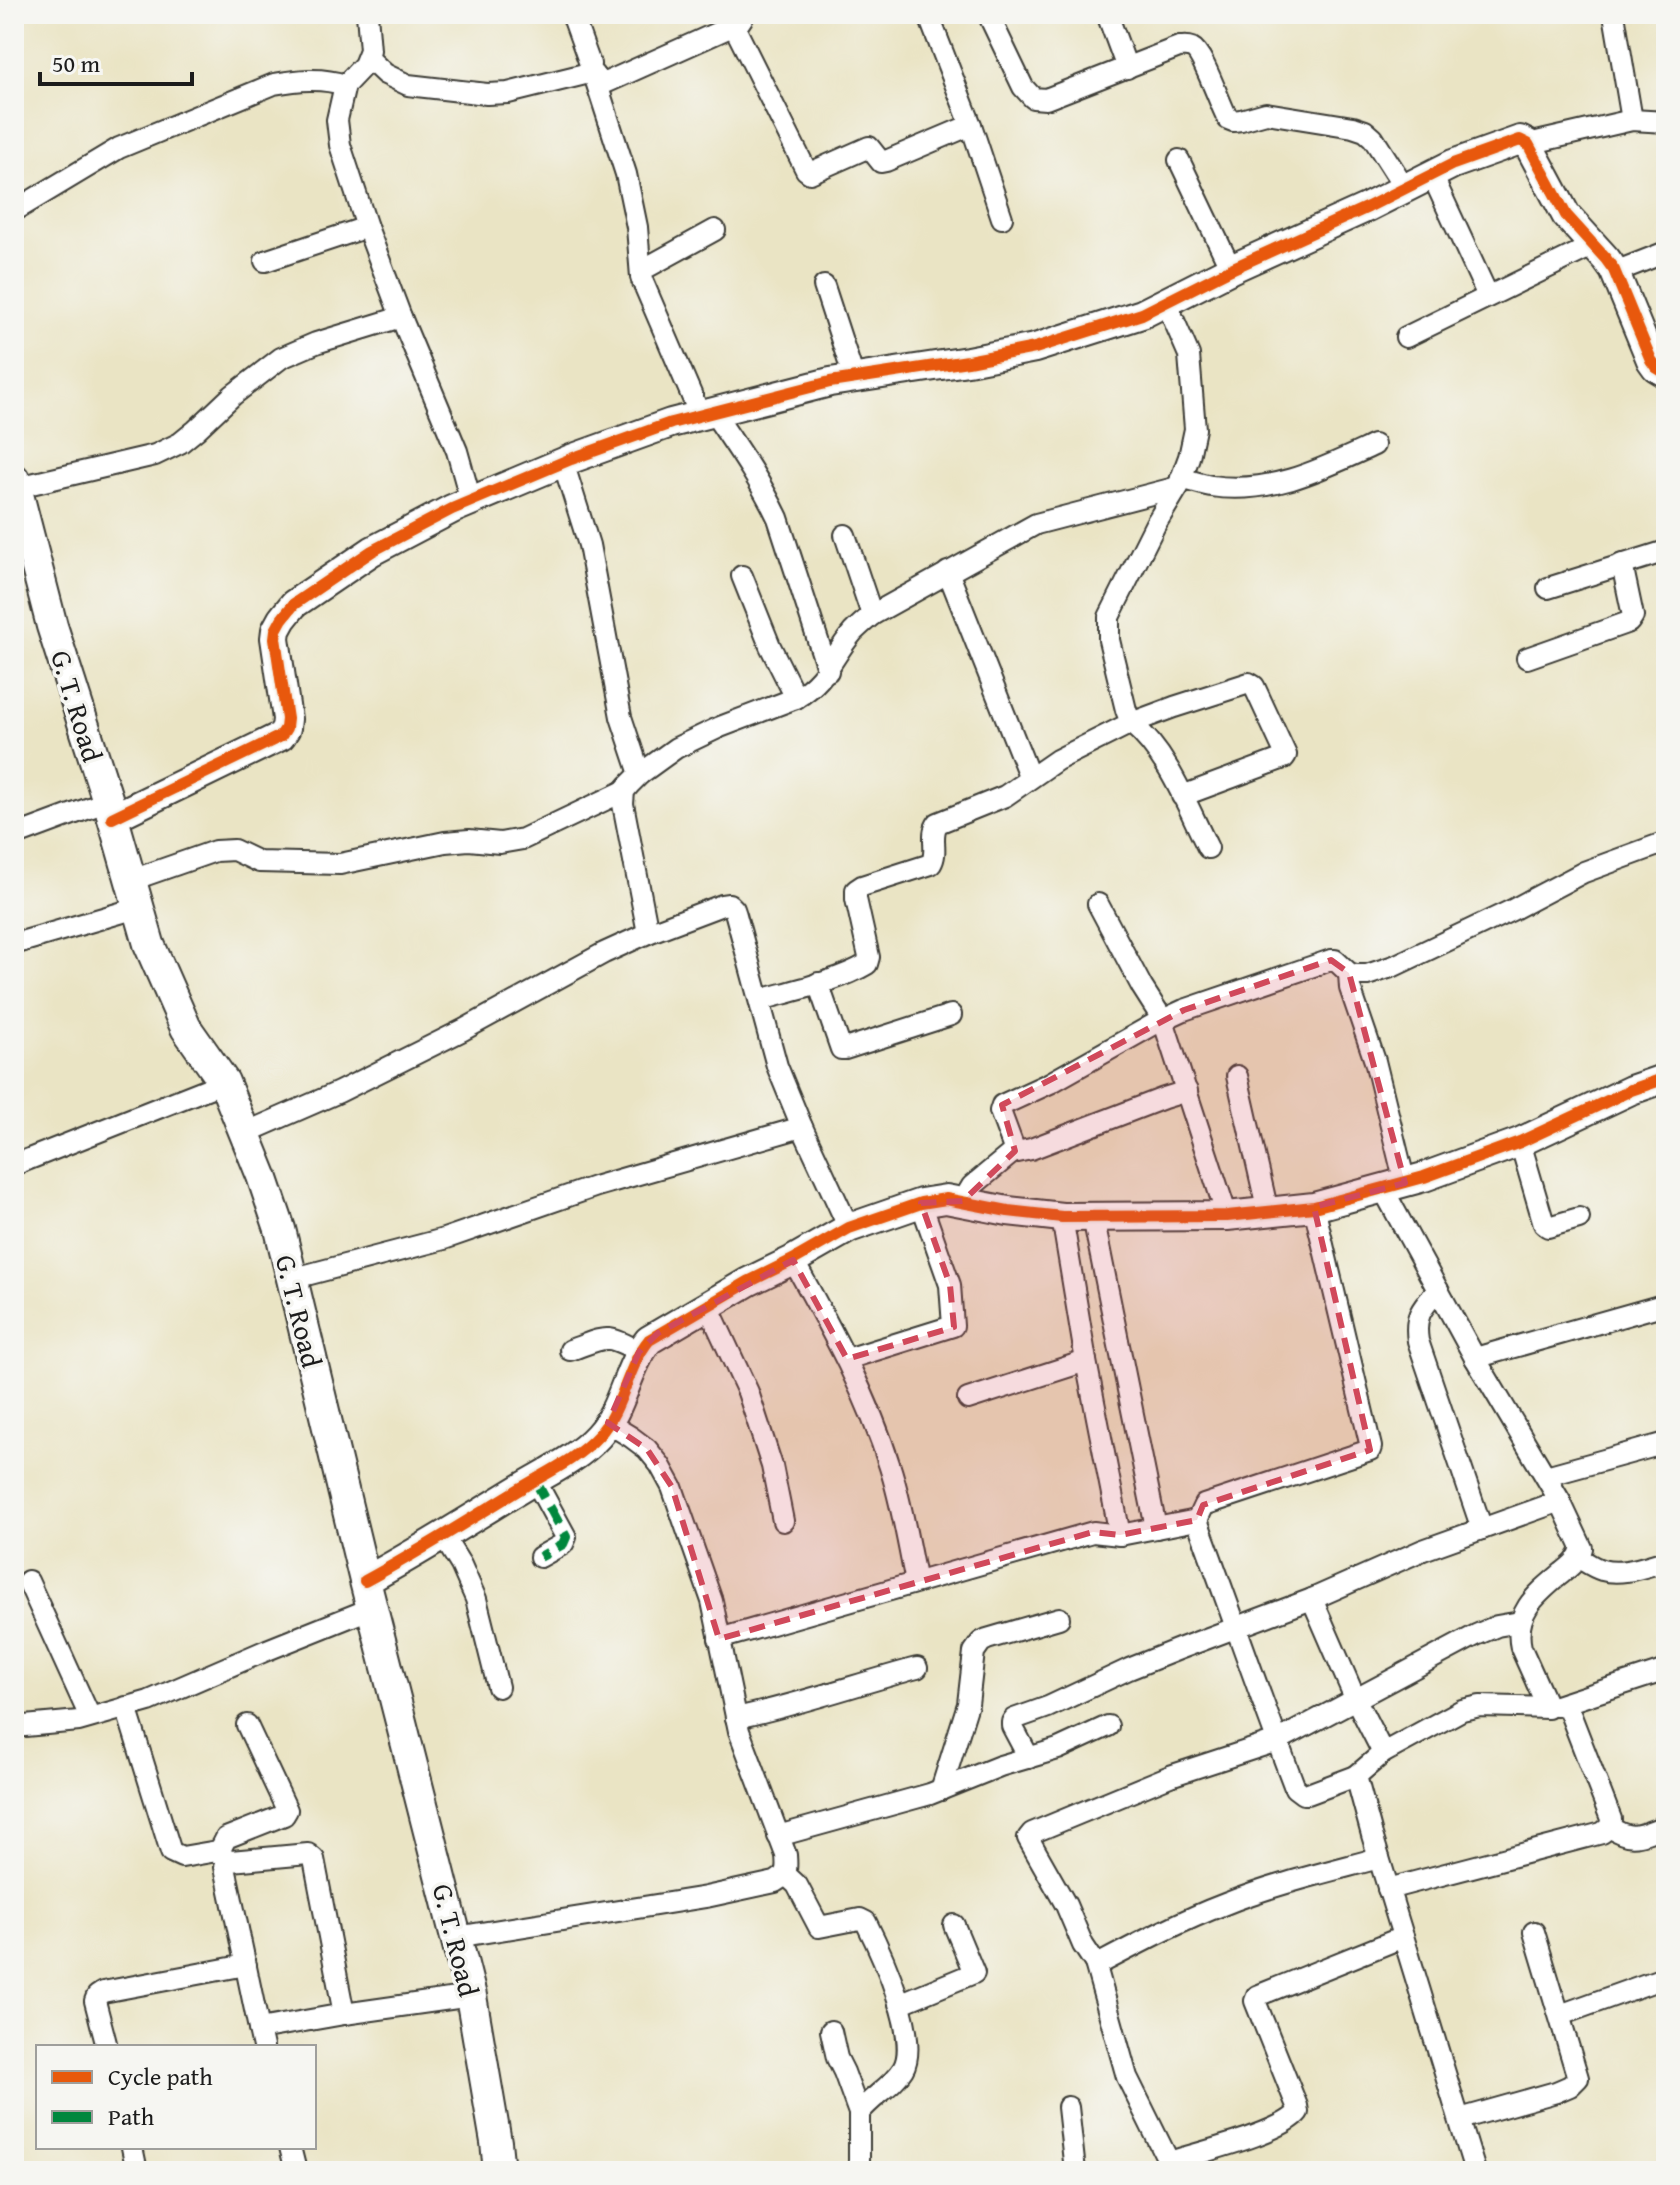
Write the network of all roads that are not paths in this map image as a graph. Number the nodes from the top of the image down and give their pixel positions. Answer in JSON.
{"nodes":[{"id":1,"x":367,"y":14,"type":"edge"},
{"id":2,"x":572,"y":14,"type":"edge"},
{"id":3,"x":928,"y":14,"type":"edge"},
{"id":4,"x":988,"y":14,"type":"edge"},
{"id":5,"x":1107,"y":14,"type":"edge"},
{"id":6,"x":1614,"y":14,"type":"edge"},
{"id":7,"x":738,"y":20,"type":"edge"},
{"id":8,"x":368,"y":58,"type":"junction"},
{"id":9,"x":1127,"y":68,"type":"junction"},
{"id":10,"x":591,"y":72,"type":"junction"},
{"id":11,"x":345,"y":85,"type":"junction"},
{"id":12,"x":1632,"y":120,"type":"junction"},
{"id":13,"x":1666,"y":122,"type":"edge"},
{"id":14,"x":971,"y":125,"type":"junction"},
{"id":15,"x":1528,"y":144,"type":"junction"},
{"id":16,"x":1179,"y":160,"type":"dead end"},
{"id":17,"x":1432,"y":175,"type":"junction"},
{"id":18,"x":1405,"y":188,"type":"junction"},
{"id":19,"x":14,"y":211,"type":"edge"},
{"id":20,"x":1002,"y":218,"type":"dead end"},
{"id":21,"x":367,"y":227,"type":"junction"},
{"id":22,"x":715,"y":230,"type":"dead end"},
{"id":23,"x":1594,"y":245,"type":"junction"},
{"id":24,"x":1666,"y":252,"type":"edge"},
{"id":25,"x":265,"y":261,"type":"dead end"},
{"id":26,"x":1231,"y":269,"type":"junction"},
{"id":27,"x":1615,"y":272,"type":"junction"},
{"id":28,"x":641,"y":277,"type":"junction"},
{"id":29,"x":824,"y":286,"type":"dead end"},
{"id":30,"x":1488,"y":296,"type":"junction"},
{"id":31,"x":1166,"y":302,"type":"junction"},
{"id":32,"x":401,"y":317,"type":"junction"},
{"id":33,"x":1406,"y":337,"type":"dead end"},
{"id":34,"x":1666,"y":373,"type":"edge"},
{"id":35,"x":854,"y":378,"type":"junction"},
{"id":36,"x":706,"y":413,"type":"junction"},
{"id":37,"x":1374,"y":445,"type":"dead end"},
{"id":38,"x":563,"y":462,"type":"junction"},
{"id":39,"x":1179,"y":482,"type":"junction"},
{"id":40,"x":15,"y":485,"type":"edge"},
{"id":41,"x":471,"y":501,"type":"junction"},
{"id":42,"x":845,"y":535,"type":"dead end"},
{"id":43,"x":1666,"y":551,"type":"edge"},
{"id":44,"x":1622,"y":564,"type":"junction"},
{"id":45,"x":948,"y":572,"type":"junction"},
{"id":46,"x":742,"y":576,"type":"dead end"},
{"id":47,"x":1548,"y":588,"type":"dead end"},
{"id":48,"x":872,"y":615,"type":"junction"},
{"id":49,"x":1527,"y":658,"type":"dead end"},
{"id":50,"x":828,"y":671,"type":"junction"},
{"id":51,"x":796,"y":698,"type":"junction"},
{"id":52,"x":1131,"y":723,"type":"junction"},
{"id":53,"x":640,"y":774,"type":"junction"},
{"id":54,"x":1030,"y":778,"type":"junction"},
{"id":55,"x":624,"y":791,"type":"junction"},
{"id":56,"x":1182,"y":796,"type":"junction"},
{"id":57,"x":110,"y":809,"type":"junction"},
{"id":58,"x":14,"y":836,"type":"edge"},
{"id":59,"x":1666,"y":842,"type":"edge"},
{"id":60,"x":1208,"y":848,"type":"dead end"},
{"id":61,"x":133,"y":894,"type":"junction"},
{"id":62,"x":1098,"y":904,"type":"dead end"},
{"id":63,"x":648,"y":933,"type":"junction"},
{"id":64,"x":14,"y":944,"type":"edge"},
{"id":65,"x":1349,"y":973,"type":"junction"},
{"id":66,"x":818,"y":983,"type":"junction"},
{"id":67,"x":760,"y":1000,"type":"junction"},
{"id":68,"x":951,"y":1015,"type":"dead end"},
{"id":69,"x":1163,"y":1020,"type":"junction"},
{"id":70,"x":1237,"y":1076,"type":"dead end"},
{"id":71,"x":1666,"y":1078,"type":"edge"},
{"id":72,"x":224,"y":1082,"type":"junction"},
{"id":73,"x":1187,"y":1091,"type":"junction"},
{"id":74,"x":802,"y":1127,"type":"junction"},
{"id":75,"x":245,"y":1133,"type":"junction"},
{"id":76,"x":1520,"y":1142,"type":"junction"},
{"id":77,"x":1012,"y":1153,"type":"junction"},
{"id":78,"x":14,"y":1165,"type":"edge"},
{"id":79,"x":1394,"y":1186,"type":"junction"},
{"id":80,"x":963,"y":1201,"type":"junction"},
{"id":81,"x":921,"y":1203,"type":"junction"},
{"id":82,"x":1314,"y":1207,"type":"junction"},
{"id":83,"x":1268,"y":1212,"type":"junction"},
{"id":84,"x":1227,"y":1216,"type":"junction"},
{"id":85,"x":1062,"y":1217,"type":"junction"},
{"id":86,"x":1093,"y":1217,"type":"junction"},
{"id":87,"x":1579,"y":1218,"type":"dead end"},
{"id":88,"x":849,"y":1228,"type":"junction"},
{"id":89,"x":793,"y":1260,"type":"junction"},
{"id":90,"x":291,"y":1279,"type":"junction"},
{"id":91,"x":1438,"y":1290,"type":"junction"},
{"id":92,"x":1666,"y":1304,"type":"edge"},
{"id":93,"x":708,"y":1306,"type":"junction"},
{"id":94,"x":570,"y":1350,"type":"dead end"},
{"id":95,"x":639,"y":1352,"type":"junction"},
{"id":96,"x":1475,"y":1358,"type":"junction"},
{"id":97,"x":847,"y":1359,"type":"junction"},
{"id":98,"x":1086,"y":1361,"type":"junction"},
{"id":99,"x":968,"y":1399,"type":"dead end"},
{"id":100,"x":608,"y":1423,"type":"junction"},
{"id":101,"x":1666,"y":1443,"type":"edge"},
{"id":102,"x":1546,"y":1476,"type":"junction"},
{"id":103,"x":535,"y":1480,"type":"junction"},
{"id":104,"x":1560,"y":1501,"type":"junction"},
{"id":105,"x":1197,"y":1520,"type":"junction"},
{"id":106,"x":783,"y":1521,"type":"dead end"},
{"id":107,"x":1156,"y":1528,"type":"junction"},
{"id":108,"x":1482,"y":1529,"type":"junction"},
{"id":109,"x":1120,"y":1535,"type":"junction"},
{"id":110,"x":443,"y":1536,"type":"junction"},
{"id":111,"x":540,"y":1557,"type":"dead end"},
{"id":112,"x":1579,"y":1558,"type":"junction"},
{"id":113,"x":1666,"y":1561,"type":"edge"},
{"id":114,"x":28,"y":1581,"type":"dead end"},
{"id":115,"x":916,"y":1582,"type":"junction"},
{"id":116,"x":368,"y":1595,"type":"junction"},
{"id":117,"x":1312,"y":1599,"type":"junction"},
{"id":118,"x":1059,"y":1618,"type":"dead end"},
{"id":119,"x":1520,"y":1622,"type":"junction"},
{"id":120,"x":1237,"y":1628,"type":"junction"},
{"id":121,"x":719,"y":1639,"type":"junction"},
{"id":122,"x":917,"y":1668,"type":"dead end"},
{"id":123,"x":1666,"y":1670,"type":"edge"},
{"id":124,"x":498,"y":1687,"type":"dead end"},
{"id":125,"x":1355,"y":1698,"type":"junction"},
{"id":126,"x":1557,"y":1706,"type":"junction"},
{"id":127,"x":126,"y":1707,"type":"junction"},
{"id":128,"x":90,"y":1717,"type":"junction"},
{"id":129,"x":736,"y":1718,"type":"junction"},
{"id":130,"x":247,"y":1725,"type":"dead end"},
{"id":131,"x":1108,"y":1726,"type":"dead end"},
{"id":132,"x":14,"y":1727,"type":"edge"},
{"id":133,"x":1277,"y":1741,"type":"junction"},
{"id":134,"x":1383,"y":1753,"type":"junction"},
{"id":135,"x":1029,"y":1758,"type":"junction"},
{"id":136,"x":1356,"y":1776,"type":"junction"},
{"id":137,"x":941,"y":1790,"type":"junction"},
{"id":138,"x":1666,"y":1826,"type":"edge"},
{"id":139,"x":1610,"y":1827,"type":"junction"},
{"id":140,"x":778,"y":1836,"type":"junction"},
{"id":141,"x":1379,"y":1858,"type":"junction"},
{"id":142,"x":224,"y":1859,"type":"junction"},
{"id":143,"x":785,"y":1874,"type":"junction"},
{"id":144,"x":1388,"y":1889,"type":"junction"},
{"id":145,"x":954,"y":1925,"type":"dead end"},
{"id":146,"x":1534,"y":1932,"type":"dead end"},
{"id":147,"x":456,"y":1937,"type":"junction"},
{"id":148,"x":1403,"y":1937,"type":"junction"},
{"id":149,"x":1095,"y":1963,"type":"junction"},
{"id":150,"x":246,"y":1965,"type":"junction"},
{"id":151,"x":1666,"y":1977,"type":"edge"},
{"id":152,"x":471,"y":1996,"type":"junction"},
{"id":153,"x":899,"y":2004,"type":"junction"},
{"id":154,"x":344,"y":2014,"type":"junction"},
{"id":155,"x":1560,"y":2015,"type":"junction"},
{"id":156,"x":831,"y":2031,"type":"dead end"},
{"id":157,"x":261,"y":2038,"type":"edge"},
{"id":158,"x":106,"y":2045,"type":"edge"},
{"id":159,"x":1068,"y":2107,"type":"dead end"},
{"id":160,"x":859,"y":2113,"type":"junction"},
{"id":161,"x":1460,"y":2119,"type":"junction"},
{"id":162,"x":132,"y":2149,"type":"edge"},
{"id":163,"x":290,"y":2149,"type":"edge"},
{"id":164,"x":1170,"y":2166,"type":"edge"},
{"id":165,"x":137,"y":2171,"type":"edge"},
{"id":166,"x":296,"y":2171,"type":"edge"},
{"id":167,"x":499,"y":2171,"type":"edge"},
{"id":168,"x":859,"y":2171,"type":"edge"},
{"id":169,"x":1075,"y":2171,"type":"edge"},
{"id":170,"x":1475,"y":2171,"type":"edge"}],
"edges":[{"from":1,"to":8,"type":"street"},
{"from":2,"to":10,"type":"street"},
{"from":3,"to":14,"type":"street"},
{"from":4,"to":9,"type":"street"},
{"from":5,"to":9,"type":"street"},
{"from":6,"to":12,"type":"street"},
{"from":7,"to":10,"type":"street"},
{"from":7,"to":14,"type":"street"},
{"from":8,"to":10,"type":"street"},
{"from":8,"to":11,"type":"street"},
{"from":9,"to":18,"type":"street"},
{"from":10,"to":28,"type":"street"},
{"from":11,"to":19,"type":"street"},
{"from":11,"to":21,"type":"street"},
{"from":12,"to":13,"type":"street"},
{"from":12,"to":15,"type":"street"},
{"from":14,"to":20,"type":"street"},
{"from":15,"to":17,"type":"street"},
{"from":15,"to":23,"type":"street"},
{"from":16,"to":26,"type":"street"},
{"from":17,"to":18,"type":"street"},
{"from":17,"to":30,"type":"street"},
{"from":18,"to":26,"type":"street"},
{"from":21,"to":25,"type":"street"},
{"from":21,"to":32,"type":"street"},
{"from":22,"to":28,"type":"street"},
{"from":23,"to":27,"type":"street"},
{"from":23,"to":30,"type":"street"},
{"from":24,"to":27,"type":"street"},
{"from":26,"to":31,"type":"street"},
{"from":27,"to":34,"type":"street"},
{"from":28,"to":36,"type":"street"},
{"from":29,"to":35,"type":"street"},
{"from":30,"to":33,"type":"street"},
{"from":31,"to":35,"type":"street"},
{"from":31,"to":39,"type":"street"},
{"from":32,"to":40,"type":"street"},
{"from":32,"to":41,"type":"street"},
{"from":35,"to":36,"type":"street"},
{"from":36,"to":38,"type":"street"},
{"from":36,"to":50,"type":"street"},
{"from":37,"to":39,"type":"street"},
{"from":38,"to":41,"type":"street"},
{"from":38,"to":53,"type":"street"},
{"from":39,"to":45,"type":"street"},
{"from":39,"to":52,"type":"street"},
{"from":40,"to":57,"type":"main road","name":"G. T. Road"},
{"from":41,"to":57,"type":"street"},
{"from":42,"to":48,"type":"street"},
{"from":43,"to":44,"type":"street"},
{"from":44,"to":47,"type":"street"},
{"from":44,"to":49,"type":"street"},
{"from":45,"to":48,"type":"street"},
{"from":45,"to":54,"type":"street"},
{"from":46,"to":51,"type":"street"},
{"from":48,"to":50,"type":"street"},
{"from":50,"to":51,"type":"street"},
{"from":51,"to":53,"type":"street"},
{"from":52,"to":54,"type":"street"},
{"from":52,"to":56,"type":"street"},
{"from":52,"to":56,"type":"street"},
{"from":53,"to":55,"type":"street"},
{"from":54,"to":66,"type":"street"},
{"from":55,"to":61,"type":"street"},
{"from":55,"to":63,"type":"street"},
{"from":56,"to":60,"type":"street"},
{"from":57,"to":58,"type":"street"},
{"from":57,"to":61,"type":"main road","name":"G. T. Road"},
{"from":59,"to":65,"type":"street"},
{"from":61,"to":64,"type":"street"},
{"from":61,"to":72,"type":"main road","name":"G. T. Road"},
{"from":62,"to":69,"type":"street"},
{"from":63,"to":67,"type":"street"},
{"from":63,"to":75,"type":"street"},
{"from":65,"to":69,"type":"street"},
{"from":65,"to":79,"type":"street"},
{"from":66,"to":67,"type":"street"},
{"from":66,"to":68,"type":"street"},
{"from":67,"to":74,"type":"street"},
{"from":69,"to":73,"type":"street"},
{"from":69,"to":77,"type":"street"},
{"from":70,"to":83,"type":"street"},
{"from":71,"to":76,"type":"street"},
{"from":72,"to":75,"type":"main road","name":"G. T. Road"},
{"from":72,"to":78,"type":"street"},
{"from":73,"to":77,"type":"street"},
{"from":73,"to":84,"type":"street"},
{"from":74,"to":88,"type":"street"},
{"from":74,"to":90,"type":"street"},
{"from":75,"to":90,"type":"main road","name":"G. T. Road"},
{"from":76,"to":79,"type":"street"},
{"from":76,"to":87,"type":"street"},
{"from":77,"to":80,"type":"street"},
{"from":79,"to":82,"type":"street"},
{"from":79,"to":91,"type":"street"},
{"from":80,"to":81,"type":"street"},
{"from":80,"to":85,"type":"street"},
{"from":81,"to":88,"type":"street"},
{"from":81,"to":97,"type":"street"},
{"from":82,"to":83,"type":"street"},
{"from":82,"to":105,"type":"street"},
{"from":83,"to":84,"type":"street"},
{"from":84,"to":86,"type":"street"},
{"from":85,"to":86,"type":"street"},
{"from":85,"to":98,"type":"street"},
{"from":86,"to":107,"type":"street"},
{"from":88,"to":89,"type":"street"},
{"from":89,"to":93,"type":"street"},
{"from":89,"to":97,"type":"street"},
{"from":90,"to":116,"type":"main road","name":"G. T. Road"},
{"from":91,"to":96,"type":"street"},
{"from":91,"to":108,"type":"street"},
{"from":92,"to":96,"type":"street"},
{"from":93,"to":95,"type":"street"},
{"from":93,"to":106,"type":"street"},
{"from":94,"to":95,"type":"street"},
{"from":95,"to":100,"type":"street"},
{"from":96,"to":102,"type":"street"},
{"from":97,"to":115,"type":"street"},
{"from":98,"to":99,"type":"street"},
{"from":98,"to":109,"type":"street"},
{"from":100,"to":103,"type":"street"},
{"from":100,"to":121,"type":"street"},
{"from":101,"to":102,"type":"street"},
{"from":102,"to":104,"type":"street"},
{"from":103,"to":110,"type":"street"},
{"from":103,"to":111,"type":"street"},
{"from":104,"to":108,"type":"street"},
{"from":104,"to":112,"type":"street"},
{"from":105,"to":107,"type":"street"},
{"from":105,"to":120,"type":"street"},
{"from":107,"to":109,"type":"street"},
{"from":108,"to":117,"type":"street"},
{"from":109,"to":115,"type":"street"},
{"from":110,"to":116,"type":"street"},
{"from":110,"to":124,"type":"street"},
{"from":112,"to":113,"type":"street"},
{"from":112,"to":119,"type":"street"},
{"from":114,"to":128,"type":"street"},
{"from":115,"to":121,"type":"street"},
{"from":116,"to":127,"type":"street"},
{"from":116,"to":147,"type":"main road","name":"G. T. Road"},
{"from":117,"to":120,"type":"street"},
{"from":117,"to":125,"type":"street"},
{"from":118,"to":137,"type":"street"},
{"from":119,"to":125,"type":"street"},
{"from":119,"to":126,"type":"street"},
{"from":120,"to":133,"type":"street"},
{"from":120,"to":135,"type":"street"},
{"from":121,"to":129,"type":"street"},
{"from":122,"to":129,"type":"street"},
{"from":123,"to":126,"type":"street"},
{"from":125,"to":133,"type":"street"},
{"from":125,"to":134,"type":"street"},
{"from":126,"to":134,"type":"street"},
{"from":126,"to":139,"type":"street"},
{"from":127,"to":128,"type":"street"},
{"from":127,"to":142,"type":"street"},
{"from":128,"to":132,"type":"street"},
{"from":129,"to":140,"type":"street"},
{"from":130,"to":142,"type":"street"},
{"from":131,"to":135,"type":"street"},
{"from":133,"to":136,"type":"street"},
{"from":133,"to":149,"type":"street"},
{"from":134,"to":136,"type":"street"},
{"from":135,"to":137,"type":"street"},
{"from":136,"to":141,"type":"street"},
{"from":137,"to":140,"type":"street"},
{"from":138,"to":139,"type":"street"},
{"from":139,"to":144,"type":"street"},
{"from":140,"to":143,"type":"street"},
{"from":141,"to":144,"type":"street"},
{"from":141,"to":149,"type":"street"},
{"from":142,"to":150,"type":"street"},
{"from":142,"to":154,"type":"street"},
{"from":143,"to":147,"type":"street"},
{"from":143,"to":153,"type":"street"},
{"from":144,"to":148,"type":"street"},
{"from":145,"to":153,"type":"street"},
{"from":146,"to":155,"type":"street"},
{"from":147,"to":152,"type":"main road","name":"G. T. Road"},
{"from":148,"to":161,"type":"street"},
{"from":148,"to":164,"type":"street"},
{"from":149,"to":164,"type":"street"},
{"from":150,"to":157,"type":"street"},
{"from":150,"to":158,"type":"street"},
{"from":151,"to":155,"type":"street"},
{"from":152,"to":154,"type":"street"},
{"from":152,"to":167,"type":"main road","name":"G. T. Road"},
{"from":153,"to":160,"type":"street"},
{"from":154,"to":157,"type":"street"},
{"from":155,"to":161,"type":"street"},
{"from":156,"to":160,"type":"street"},
{"from":159,"to":169,"type":"street"},
{"from":160,"to":168,"type":"street"},
{"from":161,"to":170,"type":"street"},
{"from":162,"to":165,"type":"street"},
{"from":163,"to":166,"type":"street"}]}
